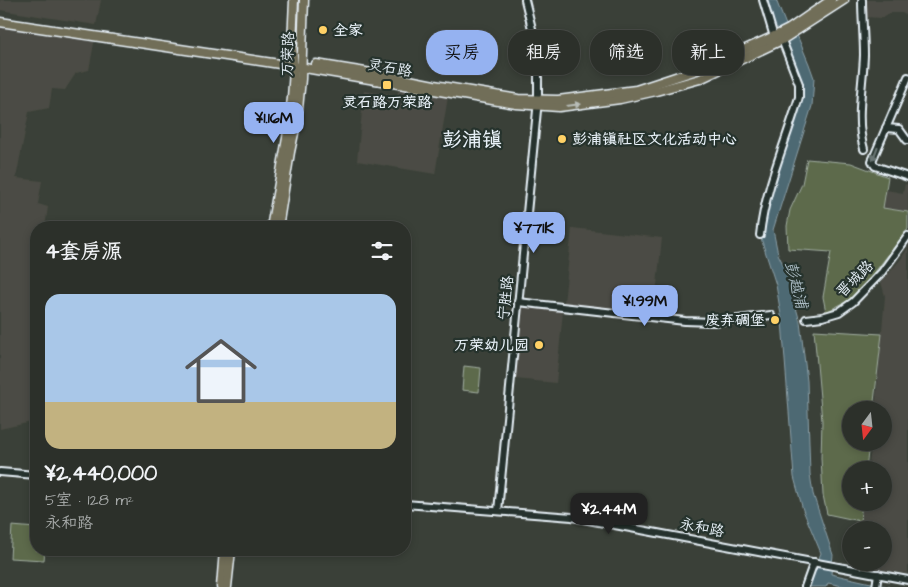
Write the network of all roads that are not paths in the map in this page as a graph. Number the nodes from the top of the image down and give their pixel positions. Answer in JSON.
{"nodes":[{"id":1,"x":294,"y":0,"type":"edge"},
{"id":2,"x":304,"y":0,"type":"edge"},
{"id":3,"x":525,"y":0,"type":"edge"},
{"id":4,"x":763,"y":0,"type":"edge"},
{"id":5,"x":831,"y":0,"type":"edge"},
{"id":6,"x":844,"y":0,"type":"edge"},
{"id":7,"x":862,"y":0,"type":"edge"},
{"id":8,"x":0,"y":18,"type":"edge"},
{"id":9,"x":0,"y":22,"type":"edge"},
{"id":10,"x":797,"y":27,"type":"junction"},
{"id":11,"x":778,"y":38,"type":"junction"},
{"id":12,"x":297,"y":64,"type":"junction"},
{"id":13,"x":908,"y":77,"type":"edge"},
{"id":14,"x":906,"y":85,"type":"edge"},
{"id":15,"x":538,"y":103,"type":"junction"},
{"id":16,"x":886,"y":128,"type":"junction"},
{"id":17,"x":908,"y":140,"type":"edge"},
{"id":18,"x":864,"y":149,"type":"dead end"},
{"id":19,"x":908,"y":177,"type":"edge"},
{"id":20,"x":272,"y":221,"type":"edge"},
{"id":21,"x":279,"y":221,"type":"edge"},
{"id":22,"x":760,"y":235,"type":"dead end"},
{"id":23,"x":908,"y":236,"type":"edge"},
{"id":24,"x":518,"y":302,"type":"junction"},
{"id":25,"x":771,"y":316,"type":"dead end"},
{"id":26,"x":806,"y":318,"type":"dead end"},
{"id":27,"x":0,"y":472,"type":"edge"},
{"id":28,"x":30,"y":474,"type":"edge"},
{"id":29,"x":411,"y":504,"type":"edge"},
{"id":30,"x":498,"y":511,"type":"junction"},
{"id":31,"x":224,"y":556,"type":"edge"},
{"id":32,"x":230,"y":556,"type":"edge"},
{"id":33,"x":814,"y":562,"type":"junction"},
{"id":34,"x":908,"y":580,"type":"edge"},
{"id":35,"x":877,"y":581,"type":"edge"},
{"id":36,"x":221,"y":587,"type":"edge"},
{"id":37,"x":227,"y":587,"type":"edge"},
{"id":38,"x":805,"y":587,"type":"edge"}],
"edges":[{"from":1,"to":12,"type":"main road","name":"万荣路"},
{"from":2,"to":12,"type":"main road","name":"万荣路"},
{"from":3,"to":15,"type":"street","name":"宁胜路"},
{"from":4,"to":11,"type":"street"},
{"from":5,"to":10,"type":"main road","name":"灵石路"},
{"from":6,"to":10,"type":"main road","name":"灵石路"},
{"from":7,"to":18,"type":"street"},
{"from":8,"to":12,"type":"main road","name":"灵石路"},
{"from":9,"to":12,"type":"main road","name":"灵石路"},
{"from":10,"to":11,"type":"main road","name":"灵石路"},
{"from":11,"to":15,"type":"main road","name":"灵石路"},
{"from":11,"to":22,"type":"street"},
{"from":12,"to":15,"type":"main road","name":"灵石路"},
{"from":12,"to":20,"type":"main road","name":"万荣路"},
{"from":12,"to":21,"type":"main road","name":"万荣路"},
{"from":13,"to":14,"type":"street"},
{"from":14,"to":16,"type":"street"},
{"from":15,"to":24,"type":"street","name":"宁胜路"},
{"from":16,"to":17,"type":"street"},
{"from":16,"to":19,"type":"street","one_way":true},
{"from":23,"to":26,"type":"street","name":"晋城路"},
{"from":24,"to":25,"type":"street"},
{"from":24,"to":30,"type":"street","name":"宁胜路"},
{"from":27,"to":28,"type":"street"},
{"from":29,"to":30,"type":"street","name":"永和路"},
{"from":30,"to":33,"type":"street","name":"永和路"},
{"from":31,"to":36,"type":"main road"},
{"from":32,"to":37,"type":"main road"},
{"from":33,"to":35,"type":"street","name":"永和路"},
{"from":33,"to":38,"type":"street"},
{"from":34,"to":35,"type":"street"}]}
